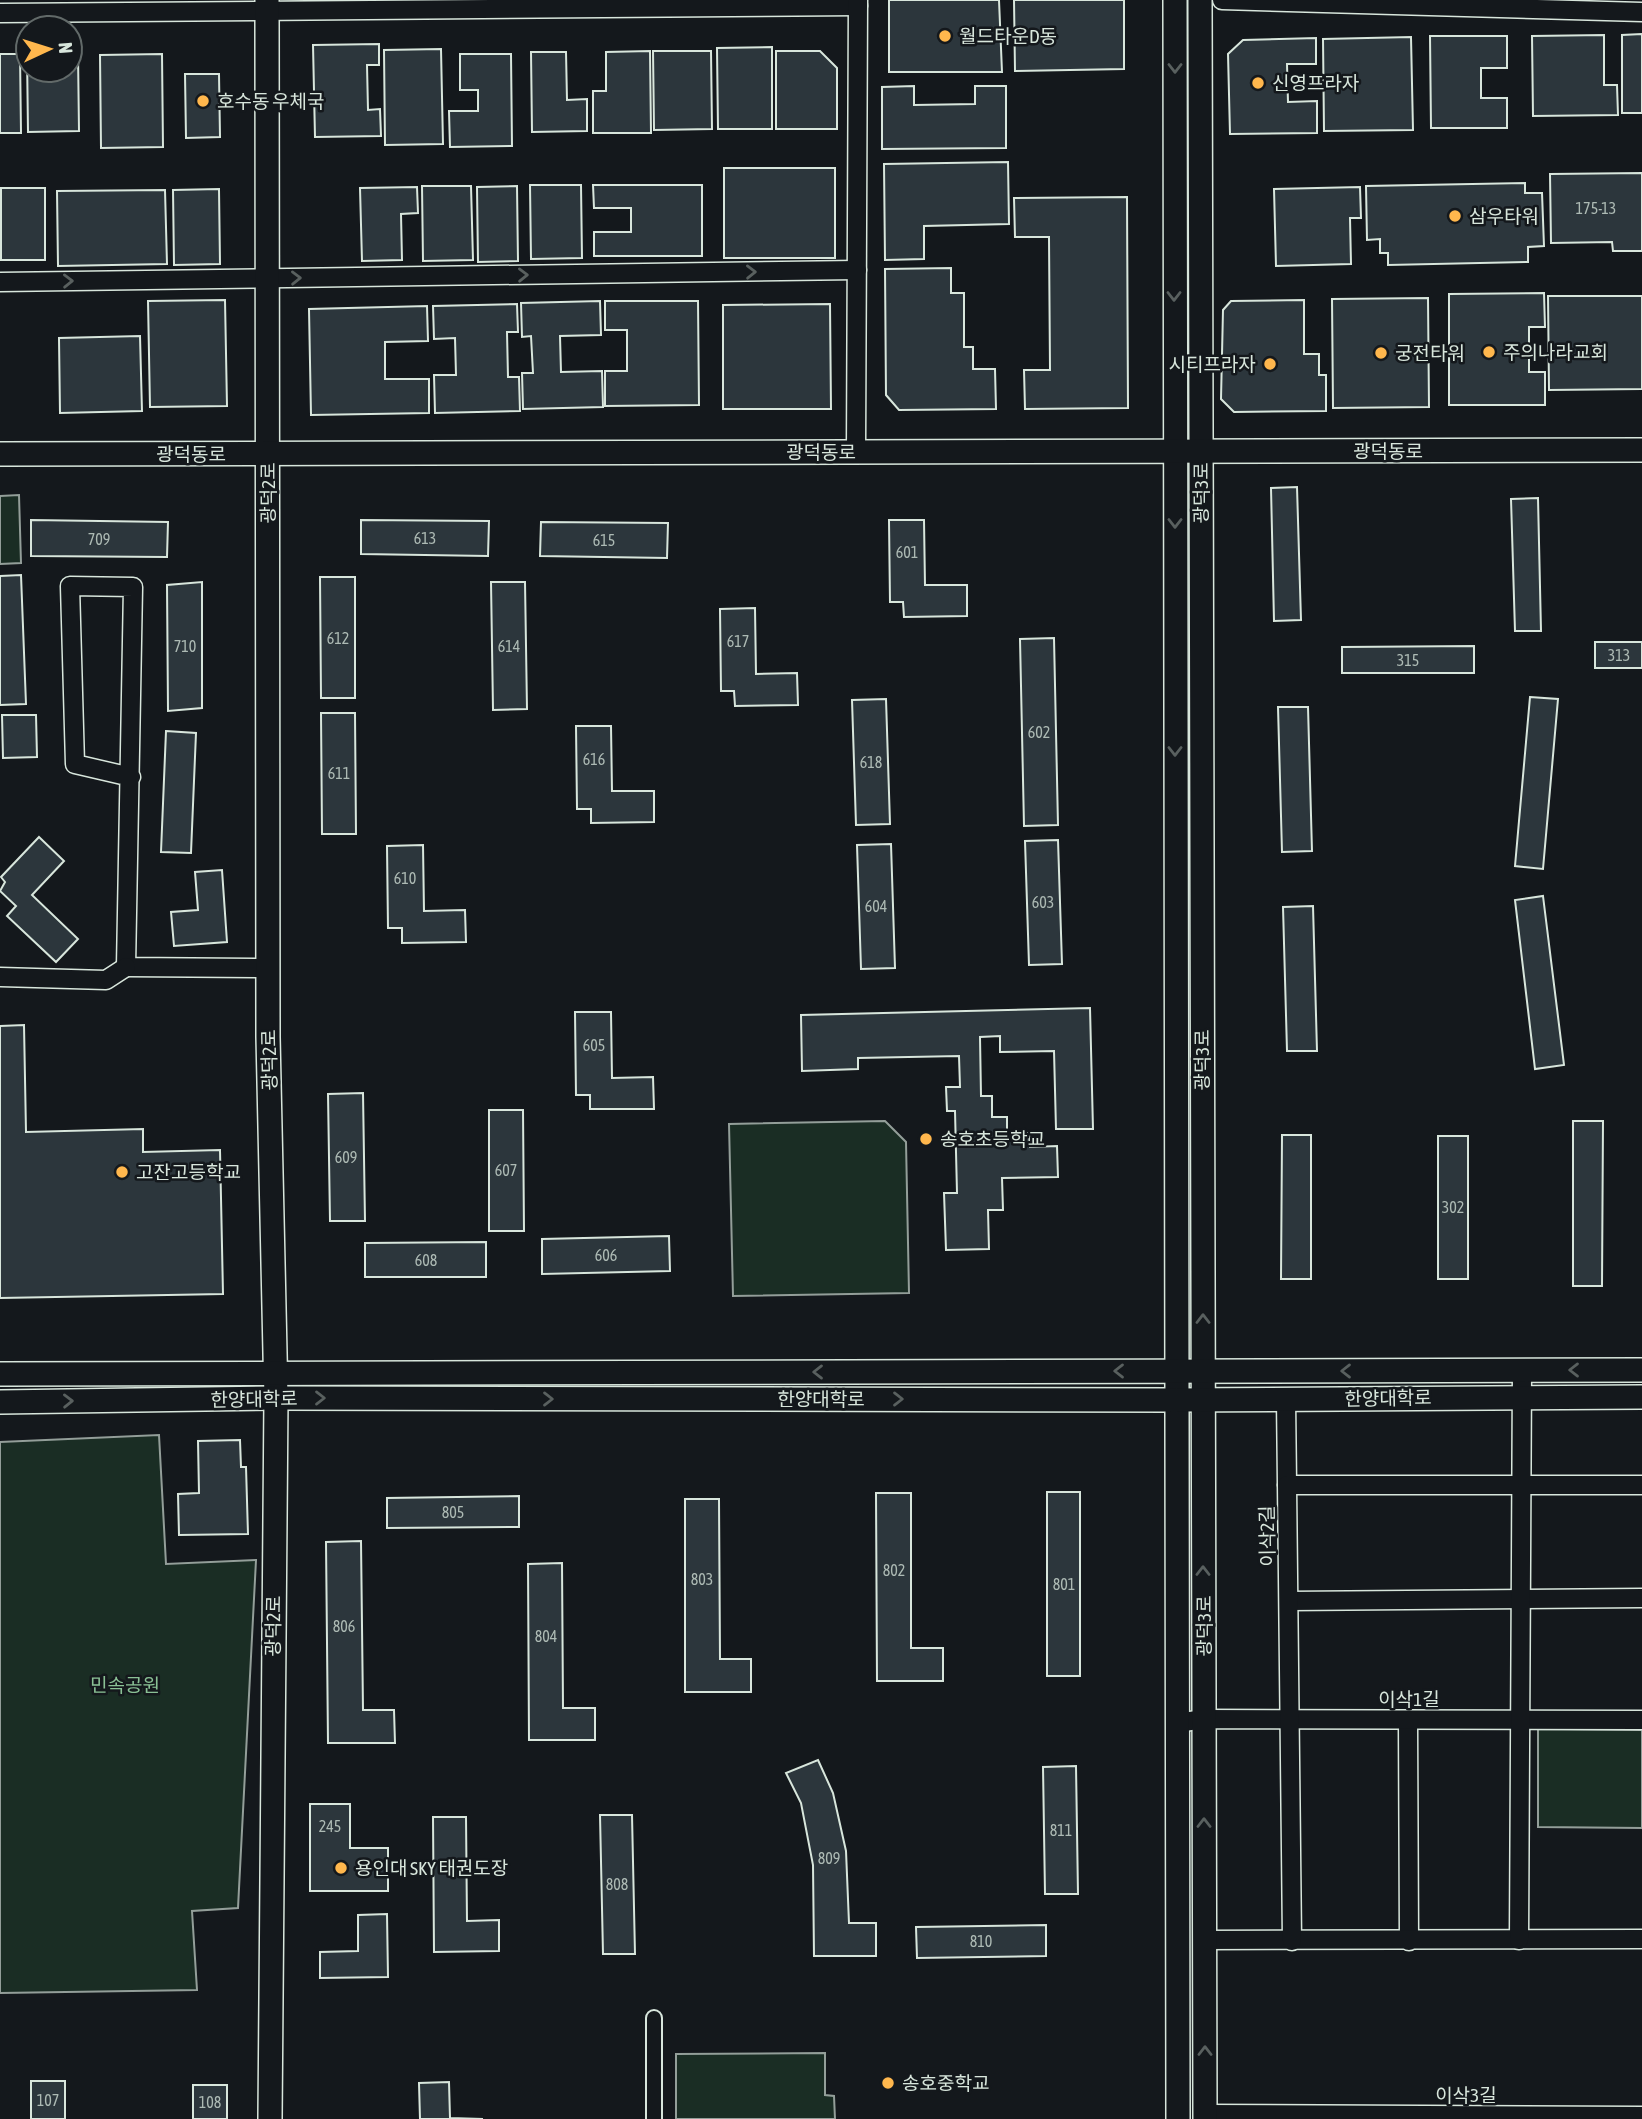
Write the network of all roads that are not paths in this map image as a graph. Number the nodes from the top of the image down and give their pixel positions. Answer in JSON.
{"nodes":[{"id":1,"x":1175,"y":0,"type":"edge"},
{"id":2,"x":1200,"y":0,"type":"edge"},
{"id":3,"x":1222,"y":0,"type":"edge"},
{"id":4,"x":858,"y":3,"type":"edge"},
{"id":5,"x":267,"y":5,"type":"edge"},
{"id":6,"x":1642,"y":12,"type":"edge"},
{"id":7,"x":0,"y":13,"type":"edge"},
{"id":8,"x":857,"y":270,"type":"junction"},
{"id":9,"x":267,"y":278,"type":"junction"},
{"id":10,"x":0,"y":282,"type":"edge"},
{"id":11,"x":1642,"y":450,"type":"edge"},
{"id":12,"x":1175,"y":451,"type":"junction"},
{"id":13,"x":1201,"y":451,"type":"junction"},
{"id":14,"x":856,"y":452,"type":"junction"},
{"id":15,"x":0,"y":454,"type":"edge"},
{"id":16,"x":268,"y":454,"type":"junction"},
{"id":17,"x":131,"y":777,"type":"junction"},
{"id":18,"x":126,"y":967,"type":"junction"},
{"id":19,"x":268,"y":968,"type":"junction"},
{"id":20,"x":0,"y":976,"type":"edge"},
{"id":21,"x":1642,"y":1370,"type":"edge"},
{"id":22,"x":1176,"y":1371,"type":"junction"},
{"id":23,"x":1203,"y":1371,"type":"junction"},
{"id":24,"x":1522,"y":1371,"type":"junction"},
{"id":25,"x":275,"y":1373,"type":"junction"},
{"id":26,"x":0,"y":1374,"type":"edge"},
{"id":27,"x":1523,"y":1396,"type":"junction"},
{"id":28,"x":1642,"y":1397,"type":"edge"},
{"id":29,"x":276,"y":1398,"type":"junction"},
{"id":30,"x":1286,"y":1399,"type":"junction"},
{"id":31,"x":1176,"y":1400,"type":"junction"},
{"id":32,"x":1203,"y":1400,"type":"junction"},
{"id":33,"x":0,"y":1402,"type":"edge"},
{"id":34,"x":1287,"y":1485,"type":"junction"},
{"id":35,"x":1522,"y":1485,"type":"junction"},
{"id":36,"x":1642,"y":1485,"type":"edge"},
{"id":37,"x":1642,"y":1598,"type":"edge"},
{"id":38,"x":1521,"y":1599,"type":"junction"},
{"id":39,"x":1289,"y":1601,"type":"junction"},
{"id":40,"x":1204,"y":1719,"type":"junction"},
{"id":41,"x":1521,"y":1719,"type":"junction"},
{"id":42,"x":1290,"y":1720,"type":"junction"},
{"id":43,"x":1408,"y":1720,"type":"junction"},
{"id":44,"x":1642,"y":1720,"type":"edge"},
{"id":45,"x":1177,"y":1723,"type":"junction"},
{"id":46,"x":1642,"y":1939,"type":"edge"},
{"id":47,"x":1519,"y":1940,"type":"junction"},
{"id":48,"x":1205,"y":1941,"type":"junction"},
{"id":49,"x":1292,"y":1941,"type":"junction"},
{"id":50,"x":1409,"y":1941,"type":"junction"},
{"id":51,"x":654,"y":2018,"type":"dead end"},
{"id":52,"x":1205,"y":2116,"type":"edge"},
{"id":53,"x":1642,"y":2116,"type":"edge"},
{"id":54,"x":1290,"y":2117,"type":"edge"},
{"id":55,"x":1408,"y":2117,"type":"edge"},
{"id":56,"x":1531,"y":2117,"type":"edge"},
{"id":57,"x":270,"y":2119,"type":"edge"},
{"id":58,"x":654,"y":2119,"type":"edge"},
{"id":59,"x":1178,"y":2119,"type":"edge"}],
"edges":[{"from":1,"to":12,"type":"street","name":"광덕3로","one_way":true},
{"from":2,"to":13,"type":"street","name":"광덕3로"},
{"from":3,"to":6,"type":"street"},
{"from":4,"to":5,"type":"street"},
{"from":4,"to":8,"type":"street"},
{"from":5,"to":7,"type":"street"},
{"from":5,"to":9,"type":"street","name":"광덕2로"},
{"from":9,"to":8,"type":"street","one_way":true},
{"from":8,"to":14,"type":"street"},
{"from":10,"to":9,"type":"street","one_way":true},
{"from":9,"to":16,"type":"street","name":"광덕2로"},
{"from":11,"to":13,"type":"street","name":"광덕동로"},
{"from":12,"to":13,"type":"street","name":"광덕동로"},
{"from":12,"to":14,"type":"street","name":"광덕동로"},
{"from":12,"to":22,"type":"street","name":"광덕3로","one_way":true},
{"from":23,"to":13,"type":"street","name":"광덕3로","one_way":true},
{"from":14,"to":16,"type":"street","name":"광덕동로"},
{"from":15,"to":16,"type":"street","name":"광덕동로"},
{"from":16,"to":19,"type":"street","name":"광덕2로"},
{"from":17,"to":17,"type":"street"},
{"from":17,"to":18,"type":"street"},
{"from":18,"to":19,"type":"street"},
{"from":18,"to":20,"type":"street"},
{"from":19,"to":25,"type":"street","name":"광덕2로"},
{"from":21,"to":24,"type":"street","name":"한양대학로","one_way":true},
{"from":22,"to":23,"type":"street","name":"한양대학로"},
{"from":22,"to":25,"type":"street","name":"한양대학로","one_way":true},
{"from":22,"to":31,"type":"street","name":"광덕3로"},
{"from":24,"to":23,"type":"street","name":"한양대학로","one_way":true},
{"from":23,"to":32,"type":"street","name":"광덕3로"},
{"from":24,"to":27,"type":"street"},
{"from":25,"to":26,"type":"street","name":"한양대학로"},
{"from":25,"to":29,"type":"street","name":"광덕2로"},
{"from":27,"to":28,"type":"street","name":"한양대학로"},
{"from":27,"to":30,"type":"street","name":"한양대학로"},
{"from":27,"to":35,"type":"street"},
{"from":29,"to":31,"type":"street","name":"한양대학로","one_way":true},
{"from":33,"to":29,"type":"street","name":"한양대학로","one_way":true},
{"from":29,"to":57,"type":"street","name":"광덕2로"},
{"from":30,"to":32,"type":"street","name":"한양대학로"},
{"from":30,"to":34,"type":"street"},
{"from":31,"to":32,"type":"street","name":"한양대학로"},
{"from":31,"to":45,"type":"street","name":"광덕3로"},
{"from":40,"to":32,"type":"street","name":"광덕3로","one_way":true},
{"from":34,"to":35,"type":"street","name":"이삭2길"},
{"from":34,"to":39,"type":"street","name":"이삭2길"},
{"from":35,"to":36,"type":"street","name":"이삭2길"},
{"from":35,"to":38,"type":"street"},
{"from":37,"to":38,"type":"street"},
{"from":38,"to":39,"type":"street"},
{"from":38,"to":41,"type":"street"},
{"from":39,"to":42,"type":"street","name":"이삭2길"},
{"from":40,"to":42,"type":"street","name":"이삭1길"},
{"from":40,"to":45,"type":"street","name":"이삭1길"},
{"from":48,"to":40,"type":"street","name":"광덕3로","one_way":true},
{"from":41,"to":43,"type":"street","name":"이삭1길"},
{"from":41,"to":44,"type":"street","name":"이삭1길"},
{"from":41,"to":47,"type":"street"},
{"from":42,"to":43,"type":"street","name":"이삭1길"},
{"from":42,"to":49,"type":"street","name":"이삭2길"},
{"from":43,"to":50,"type":"street"},
{"from":45,"to":59,"type":"street","name":"광덕3로"},
{"from":46,"to":47,"type":"street"},
{"from":47,"to":50,"type":"street"},
{"from":48,"to":49,"type":"street"},
{"from":52,"to":48,"type":"street","name":"광덕3로","one_way":true},
{"from":49,"to":50,"type":"street"},
{"from":51,"to":58,"type":"street"},
{"from":52,"to":54,"type":"street","name":"이삭3길"},
{"from":53,"to":56,"type":"street","name":"이삭3길"},
{"from":54,"to":55,"type":"street","name":"이삭3길"},
{"from":55,"to":56,"type":"street","name":"이삭3길"}]}
